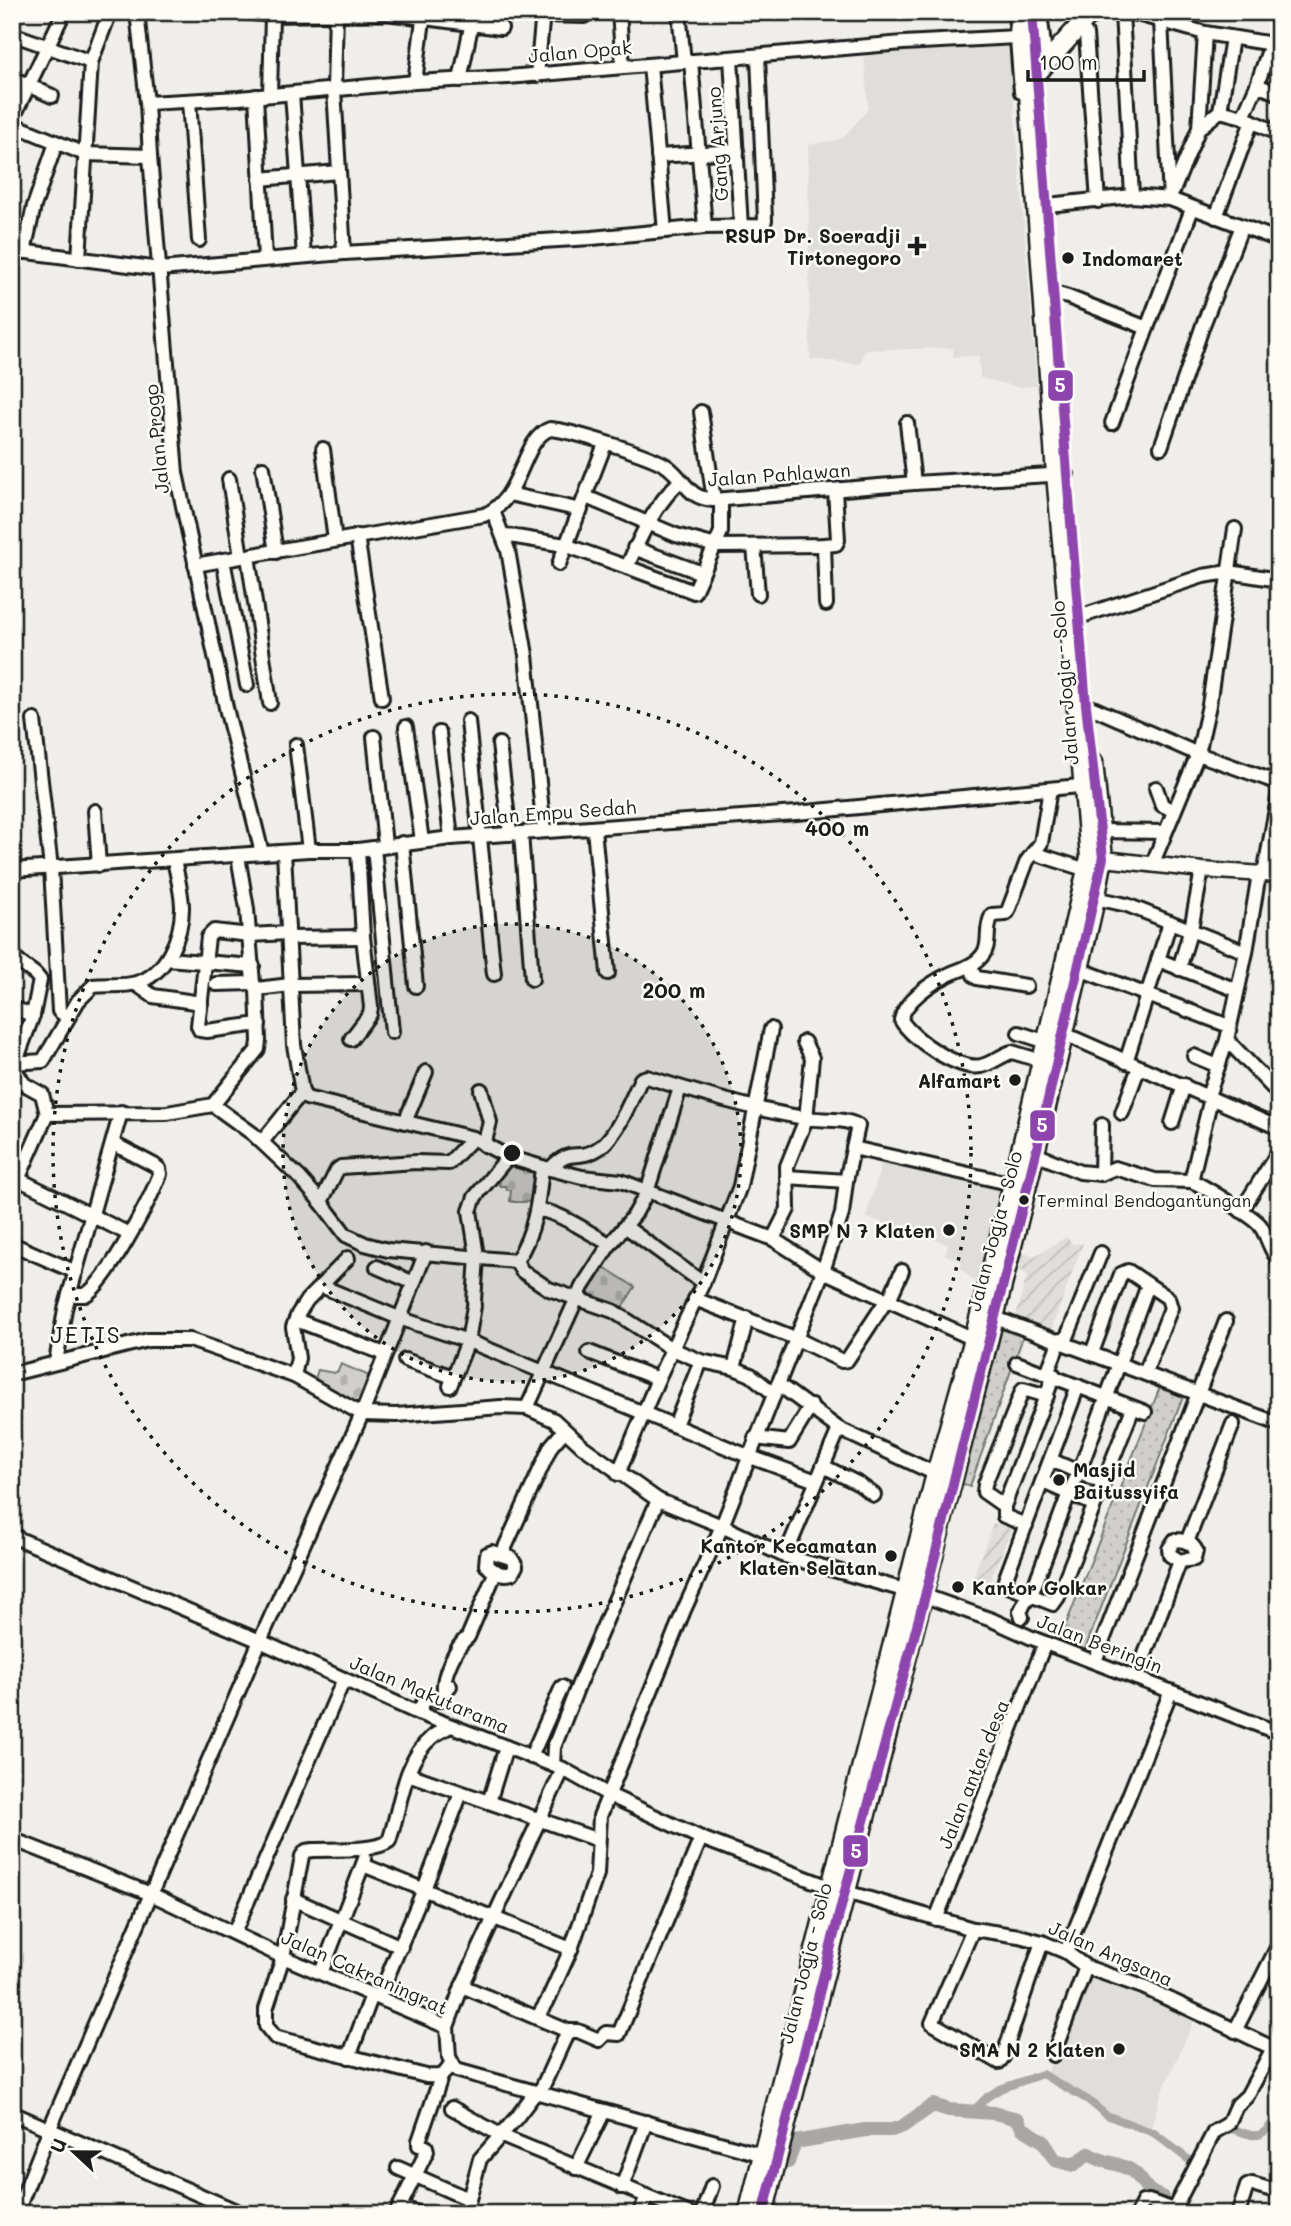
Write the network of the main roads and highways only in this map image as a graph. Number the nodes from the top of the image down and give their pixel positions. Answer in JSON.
{"nodes":[{"id":1,"x":1023,"y":12,"type":"edge"},
{"id":2,"x":1032,"y":12,"type":"edge"},
{"id":3,"x":1092,"y":12,"type":"edge"},
{"id":4,"x":1104,"y":12,"type":"edge"},
{"id":5,"x":1025,"y":37,"type":"junction"},
{"id":6,"x":1039,"y":77,"type":"junction"},
{"id":7,"x":1049,"y":294,"type":"junction"},
{"id":8,"x":1062,"y":474,"type":"junction"},
{"id":9,"x":1089,"y":785,"type":"junction"},
{"id":10,"x":1093,"y":862,"type":"junction"},
{"id":11,"x":1267,"y":875,"type":"edge"},
{"id":12,"x":1055,"y":1038,"type":"junction"},
{"id":13,"x":1029,"y":1151,"type":"junction"},
{"id":14,"x":1012,"y":1216,"type":"junction"},
{"id":15,"x":838,"y":1890,"type":"junction"},
{"id":16,"x":748,"y":2214,"type":"edge"},
{"id":17,"x":763,"y":2214,"type":"edge"}],
"edges":[{"from":1,"to":5,"type":"main road"},
{"from":2,"to":5,"type":"main road"},
{"from":3,"to":6,"type":"highway"},
{"from":4,"to":6,"type":"highway"},
{"from":5,"to":6,"type":"main road"},
{"from":6,"to":7,"type":"highway","name":"Jalan Jogja - Solo"},
{"from":6,"to":7,"type":"highway","name":"Jalan Jogja - Solo"},
{"from":7,"to":8,"type":"highway","name":"Jalan Jogja - Solo"},
{"from":8,"to":9,"type":"highway","name":"Jalan Jogja - Solo"},
{"from":8,"to":9,"type":"highway","name":"Jalan Jogja - Solo"},
{"from":9,"to":10,"type":"highway","name":"Jalan Jogja - Solo"},
{"from":9,"to":10,"type":"highway","name":"Jalan Jogja - Solo"},
{"from":10,"to":11,"type":"main road"},
{"from":10,"to":12,"type":"highway","name":"Jalan Jogja - Solo"},
{"from":10,"to":12,"type":"highway","name":"Jalan Jogja - Solo"},
{"from":12,"to":13,"type":"highway","name":"Jalan Jogja - Solo"},
{"from":12,"to":13,"type":"highway","name":"Jalan Jogja - Solo"},
{"from":13,"to":14,"type":"highway","name":"Jalan Jogja - Solo"},
{"from":13,"to":14,"type":"highway","name":"Jalan Jogja - Solo"},
{"from":14,"to":15,"type":"highway","name":"Jalan Jogja - Solo"},
{"from":14,"to":15,"type":"highway","name":"Jalan Jogja - Solo"},
{"from":15,"to":16,"type":"highway","name":"Jalan Jogja - Solo"},
{"from":15,"to":17,"type":"highway","name":"Jalan Jogja - Solo"}]}
